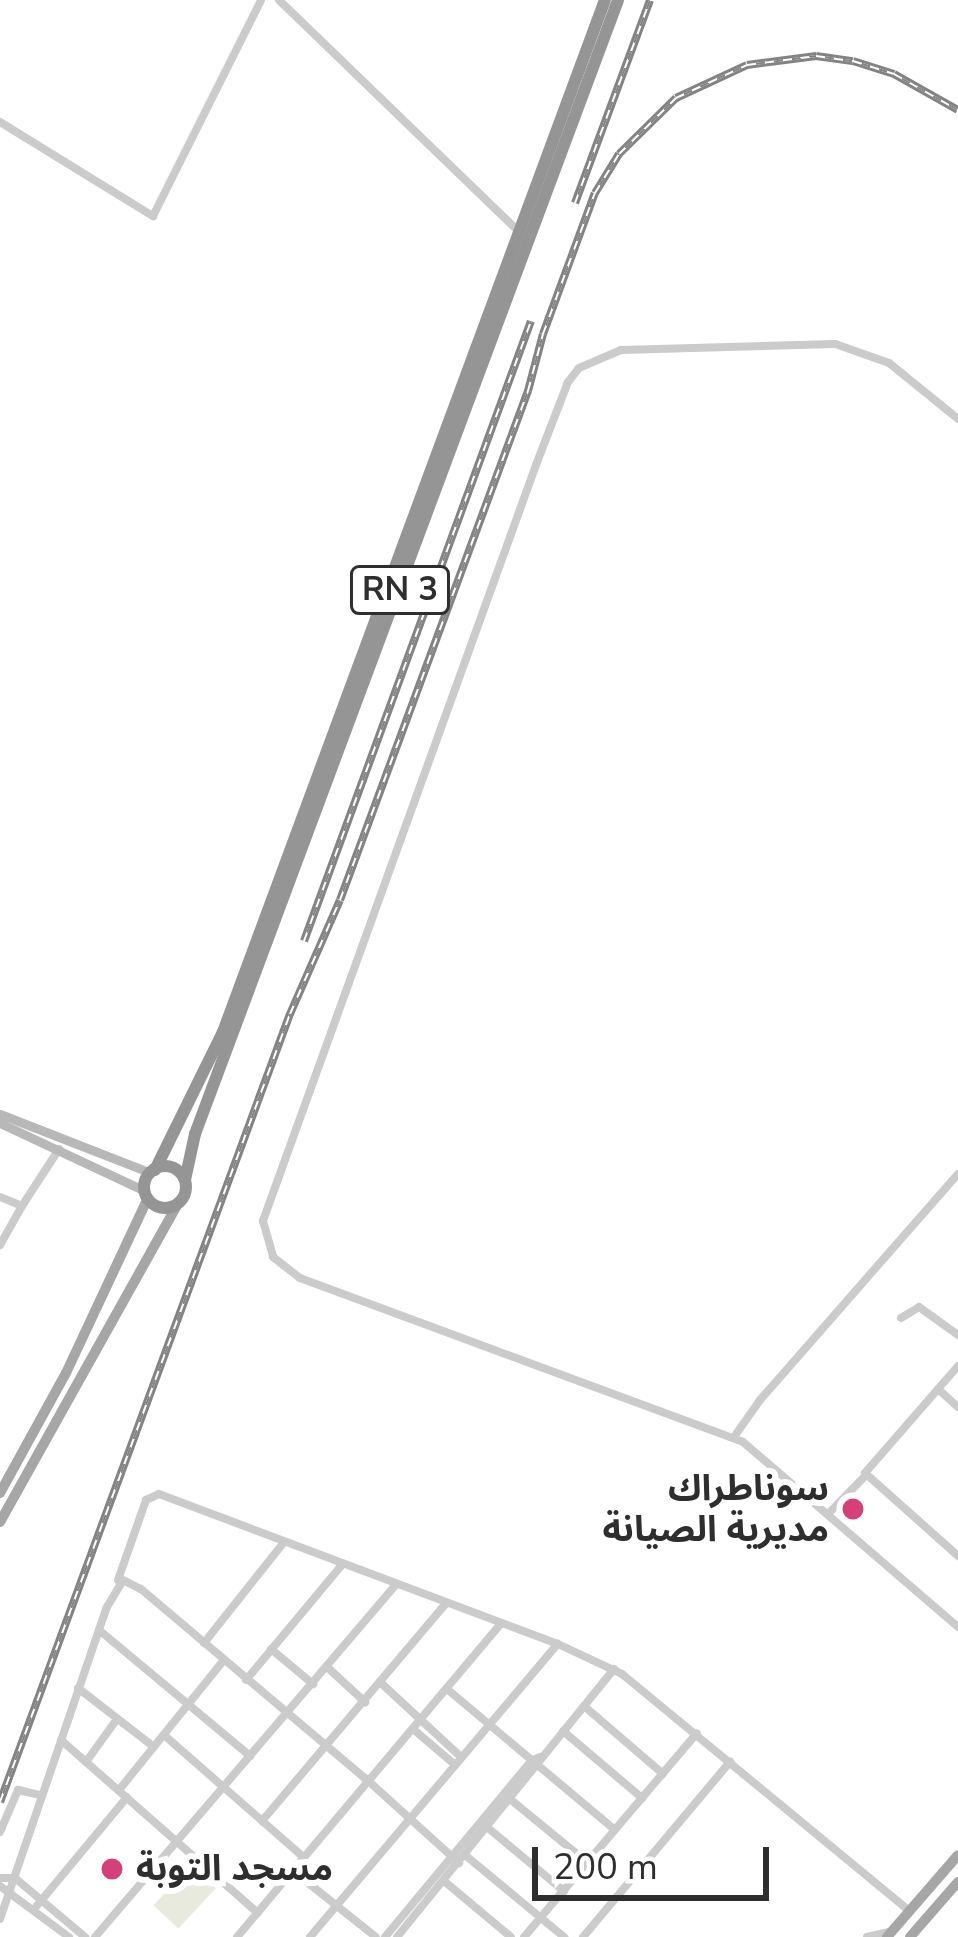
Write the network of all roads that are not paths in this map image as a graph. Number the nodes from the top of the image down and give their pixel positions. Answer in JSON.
{"nodes":[{"id":1,"x":261,"y":0,"type":"edge"},
{"id":2,"x":279,"y":0,"type":"edge"},
{"id":3,"x":605,"y":0,"type":"edge"},
{"id":4,"x":618,"y":0,"type":"edge"},
{"id":5,"x":0,"y":122,"type":"edge"},
{"id":6,"x":517,"y":230,"type":"junction"},
{"id":7,"x":958,"y":419,"type":"edge"},
{"id":8,"x":0,"y":1114,"type":"edge"},
{"id":9,"x":0,"y":1123,"type":"edge"},
{"id":10,"x":59,"y":1149,"type":"junction"},
{"id":11,"x":153,"y":1171,"type":"junction"},
{"id":12,"x":958,"y":1174,"type":"edge"},
{"id":13,"x":185,"y":1180,"type":"junction"},
{"id":14,"x":146,"y":1195,"type":"junction"},
{"id":15,"x":0,"y":1197,"type":"edge"},
{"id":16,"x":178,"y":1204,"type":"junction"},
{"id":17,"x":22,"y":1206,"type":"junction"},
{"id":18,"x":0,"y":1245,"type":"edge"},
{"id":19,"x":902,"y":1318,"type":"dead end"},
{"id":20,"x":958,"y":1335,"type":"edge"},
{"id":21,"x":958,"y":1366,"type":"edge"},
{"id":22,"x":938,"y":1389,"type":"junction"},
{"id":23,"x":958,"y":1407,"type":"edge"},
{"id":24,"x":734,"y":1437,"type":"junction"},
{"id":25,"x":866,"y":1475,"type":"junction"},
{"id":26,"x":0,"y":1493,"type":"edge"},
{"id":27,"x":828,"y":1514,"type":"junction"},
{"id":28,"x":0,"y":1522,"type":"edge"},
{"id":29,"x":284,"y":1542,"type":"junction"},
{"id":30,"x":958,"y":1556,"type":"edge"},
{"id":31,"x":341,"y":1565,"type":"junction"},
{"id":32,"x":118,"y":1580,"type":"junction"},
{"id":33,"x":396,"y":1585,"type":"junction"},
{"id":34,"x":446,"y":1604,"type":"junction"},
{"id":35,"x":501,"y":1623,"type":"junction"},
{"id":36,"x":958,"y":1627,"type":"edge"},
{"id":37,"x":99,"y":1630,"type":"junction"},
{"id":38,"x":204,"y":1643,"type":"junction"},
{"id":39,"x":558,"y":1644,"type":"junction"},
{"id":40,"x":271,"y":1649,"type":"junction"},
{"id":41,"x":224,"y":1660,"type":"junction"},
{"id":42,"x":327,"y":1667,"type":"junction"},
{"id":43,"x":614,"y":1669,"type":"junction"},
{"id":44,"x":246,"y":1679,"type":"junction"},
{"id":45,"x":381,"y":1683,"type":"junction"},
{"id":46,"x":313,"y":1684,"type":"junction"},
{"id":47,"x":79,"y":1688,"type":"junction"},
{"id":48,"x":447,"y":1689,"type":"junction"},
{"id":49,"x":365,"y":1702,"type":"junction"},
{"id":50,"x":188,"y":1704,"type":"junction"},
{"id":51,"x":584,"y":1706,"type":"junction"},
{"id":52,"x":286,"y":1714,"type":"junction"},
{"id":53,"x":117,"y":1719,"type":"junction"},
{"id":54,"x":421,"y":1720,"type":"junction"},
{"id":55,"x":488,"y":1725,"type":"junction"},
{"id":56,"x":413,"y":1730,"type":"junction"},
{"id":57,"x":563,"y":1731,"type":"junction"},
{"id":58,"x":697,"y":1733,"type":"junction"},
{"id":59,"x":164,"y":1735,"type":"junction"},
{"id":60,"x":61,"y":1740,"type":"junction"},
{"id":61,"x":154,"y":1747,"type":"junction"},
{"id":62,"x":326,"y":1749,"type":"junction"},
{"id":63,"x":250,"y":1756,"type":"junction"},
{"id":64,"x":458,"y":1761,"type":"junction"},
{"id":65,"x":86,"y":1762,"type":"junction"},
{"id":66,"x":536,"y":1762,"type":"junction"},
{"id":67,"x":730,"y":1762,"type":"junction"},
{"id":68,"x":663,"y":1774,"type":"junction"},
{"id":69,"x":365,"y":1778,"type":"junction"},
{"id":70,"x":223,"y":1787,"type":"junction"},
{"id":71,"x":123,"y":1793,"type":"junction"},
{"id":72,"x":40,"y":1795,"type":"junction"},
{"id":73,"x":508,"y":1798,"type":"junction"},
{"id":74,"x":642,"y":1798,"type":"junction"},
{"id":75,"x":410,"y":1816,"type":"junction"},
{"id":76,"x":262,"y":1821,"type":"junction"},
{"id":77,"x":488,"y":1828,"type":"junction"},
{"id":78,"x":615,"y":1830,"type":"junction"},
{"id":79,"x":0,"y":1832,"type":"edge"},
{"id":80,"x":179,"y":1843,"type":"junction"},
{"id":81,"x":958,"y":1855,"type":"edge"},
{"id":82,"x":302,"y":1856,"type":"junction"},
{"id":83,"x":458,"y":1858,"type":"junction"},
{"id":84,"x":588,"y":1863,"type":"junction"},
{"id":85,"x":292,"y":1870,"type":"junction"},
{"id":86,"x":15,"y":1878,"type":"junction"},
{"id":87,"x":444,"y":1881,"type":"junction"},
{"id":88,"x":958,"y":1882,"type":"edge"},
{"id":89,"x":3,"y":1886,"type":"edge"},
{"id":90,"x":564,"y":1891,"type":"junction"},
{"id":91,"x":43,"y":1900,"type":"junction"},
{"id":92,"x":338,"y":1905,"type":"junction"},
{"id":93,"x":35,"y":1909,"type":"junction"},
{"id":94,"x":909,"y":1911,"type":"junction"},
{"id":95,"x":258,"y":1913,"type":"junction"},
{"id":96,"x":542,"y":1918,"type":"junction"},
{"id":97,"x":0,"y":1919,"type":"edge"},
{"id":98,"x":404,"y":1928,"type":"junction"},
{"id":99,"x":890,"y":1934,"type":"edge"},
{"id":100,"x":69,"y":1937,"type":"edge"},
{"id":101,"x":85,"y":1937,"type":"edge"},
{"id":102,"x":95,"y":1937,"type":"edge"},
{"id":103,"x":237,"y":1937,"type":"edge"},
{"id":104,"x":310,"y":1937,"type":"edge"},
{"id":105,"x":381,"y":1937,"type":"edge"},
{"id":106,"x":397,"y":1937,"type":"edge"},
{"id":107,"x":419,"y":1937,"type":"edge"},
{"id":108,"x":511,"y":1937,"type":"edge"},
{"id":109,"x":524,"y":1937,"type":"edge"},
{"id":110,"x":564,"y":1937,"type":"edge"},
{"id":111,"x":583,"y":1937,"type":"edge"},
{"id":112,"x":867,"y":1937,"type":"edge"},
{"id":113,"x":910,"y":1937,"type":"edge"}],
"edges":[{"from":1,"to":5,"type":"street"},
{"from":2,"to":6,"type":"street"},
{"from":3,"to":6,"type":"highway","number":"RN 3"},
{"from":4,"to":13,"type":"highway","number":"RN 3"},
{"from":6,"to":11,"type":"highway","number":"RN 3"},
{"from":7,"to":24,"type":"street"},
{"from":8,"to":11,"type":"main road"},
{"from":9,"to":10,"type":"main road"},
{"from":10,"to":14,"type":"main road"},
{"from":10,"to":17,"type":"street"},
{"from":11,"to":13,"type":"highway"},
{"from":11,"to":14,"type":"highway"},
{"from":12,"to":24,"type":"street"},
{"from":13,"to":16,"type":"highway"},
{"from":14,"to":16,"type":"highway"},
{"from":14,"to":26,"type":"main road"},
{"from":15,"to":17,"type":"street"},
{"from":16,"to":28,"type":"main road"},
{"from":17,"to":18,"type":"street"},
{"from":19,"to":20,"type":"street"},
{"from":21,"to":22,"type":"street"},
{"from":22,"to":23,"type":"street"},
{"from":22,"to":25,"type":"street"},
{"from":24,"to":27,"type":"street"},
{"from":25,"to":27,"type":"street"},
{"from":25,"to":30,"type":"street"},
{"from":27,"to":36,"type":"street"},
{"from":29,"to":31,"type":"street"},
{"from":29,"to":32,"type":"street"},
{"from":29,"to":38,"type":"street"},
{"from":31,"to":33,"type":"street"},
{"from":31,"to":40,"type":"street"},
{"from":32,"to":37,"type":"street"},
{"from":32,"to":38,"type":"street"},
{"from":33,"to":34,"type":"street"},
{"from":33,"to":42,"type":"street"},
{"from":34,"to":35,"type":"street"},
{"from":34,"to":45,"type":"street"},
{"from":35,"to":39,"type":"street"},
{"from":35,"to":48,"type":"street"},
{"from":37,"to":47,"type":"street"},
{"from":37,"to":50,"type":"street"},
{"from":38,"to":41,"type":"street"},
{"from":39,"to":43,"type":"street"},
{"from":39,"to":55,"type":"street"},
{"from":40,"to":44,"type":"street"},
{"from":40,"to":46,"type":"street"},
{"from":41,"to":44,"type":"street"},
{"from":41,"to":50,"type":"street"},
{"from":42,"to":46,"type":"street"},
{"from":42,"to":49,"type":"street"},
{"from":43,"to":51,"type":"street"},
{"from":43,"to":58,"type":"street"},
{"from":44,"to":52,"type":"street"},
{"from":45,"to":49,"type":"street"},
{"from":45,"to":54,"type":"street"},
{"from":46,"to":52,"type":"street"},
{"from":47,"to":53,"type":"street"},
{"from":47,"to":60,"type":"street"},
{"from":48,"to":54,"type":"street"},
{"from":48,"to":55,"type":"street"},
{"from":49,"to":62,"type":"street"},
{"from":50,"to":59,"type":"street"},
{"from":50,"to":63,"type":"street"},
{"from":51,"to":57,"type":"street"},
{"from":51,"to":68,"type":"street"},
{"from":52,"to":62,"type":"street"},
{"from":52,"to":63,"type":"street"},
{"from":53,"to":61,"type":"street"},
{"from":53,"to":65,"type":"street"},
{"from":54,"to":56,"type":"street"},
{"from":54,"to":64,"type":"street"},
{"from":55,"to":64,"type":"street"},
{"from":55,"to":66,"type":"street"},
{"from":56,"to":64,"type":"street"},
{"from":56,"to":69,"type":"street"},
{"from":57,"to":66,"type":"street"},
{"from":57,"to":74,"type":"street"},
{"from":58,"to":67,"type":"street"},
{"from":58,"to":68,"type":"street"},
{"from":59,"to":61,"type":"street"},
{"from":59,"to":70,"type":"street"},
{"from":60,"to":65,"type":"street"},
{"from":60,"to":72,"type":"street"},
{"from":61,"to":71,"type":"street"},
{"from":62,"to":69,"type":"street"},
{"from":62,"to":76,"type":"street"},
{"from":63,"to":70,"type":"street"},
{"from":64,"to":75,"type":"street"},
{"from":65,"to":71,"type":"street"},
{"from":66,"to":73,"type":"street"},
{"from":66,"to":78,"type":"street"},
{"from":67,"to":94,"type":"street"},
{"from":67,"to":111,"type":"street"},
{"from":68,"to":74,"type":"street"},
{"from":69,"to":75,"type":"street"},
{"from":69,"to":82,"type":"street"},
{"from":70,"to":76,"type":"street"},
{"from":70,"to":80,"type":"street"},
{"from":71,"to":80,"type":"street"},
{"from":71,"to":91,"type":"street"},
{"from":72,"to":79,"type":"street"},
{"from":72,"to":86,"type":"street"},
{"from":73,"to":77,"type":"street"},
{"from":73,"to":83,"type":"street"},
{"from":73,"to":84,"type":"street"},
{"from":74,"to":78,"type":"street"},
{"from":75,"to":83,"type":"street"},
{"from":75,"to":92,"type":"street"},
{"from":76,"to":82,"type":"street"},
{"from":77,"to":83,"type":"street"},
{"from":77,"to":90,"type":"street"},
{"from":78,"to":84,"type":"street"},
{"from":80,"to":95,"type":"street"},
{"from":80,"to":102,"type":"street"},
{"from":81,"to":94,"type":"main road"},
{"from":82,"to":85,"type":"street"},
{"from":83,"to":87,"type":"street"},
{"from":83,"to":96,"type":"street"},
{"from":83,"to":105,"type":"street"},
{"from":84,"to":90,"type":"street"},
{"from":85,"to":92,"type":"street"},
{"from":85,"to":95,"type":"street"},
{"from":86,"to":89,"type":"street"},
{"from":86,"to":91,"type":"street"},
{"from":87,"to":98,"type":"street"},
{"from":87,"to":108,"type":"street"},
{"from":88,"to":113,"type":"main road"},
{"from":89,"to":93,"type":"street"},
{"from":89,"to":97,"type":"street"},
{"from":90,"to":96,"type":"street"},
{"from":91,"to":93,"type":"street"},
{"from":91,"to":101,"type":"street"},
{"from":92,"to":104,"type":"street"},
{"from":92,"to":105,"type":"street"},
{"from":93,"to":100,"type":"street"},
{"from":94,"to":99,"type":"main road"},
{"from":95,"to":103,"type":"street"},
{"from":96,"to":109,"type":"street"},
{"from":96,"to":110,"type":"street"},
{"from":98,"to":106,"type":"street"},
{"from":98,"to":107,"type":"street"},
{"from":99,"to":112,"type":"street"}]}
